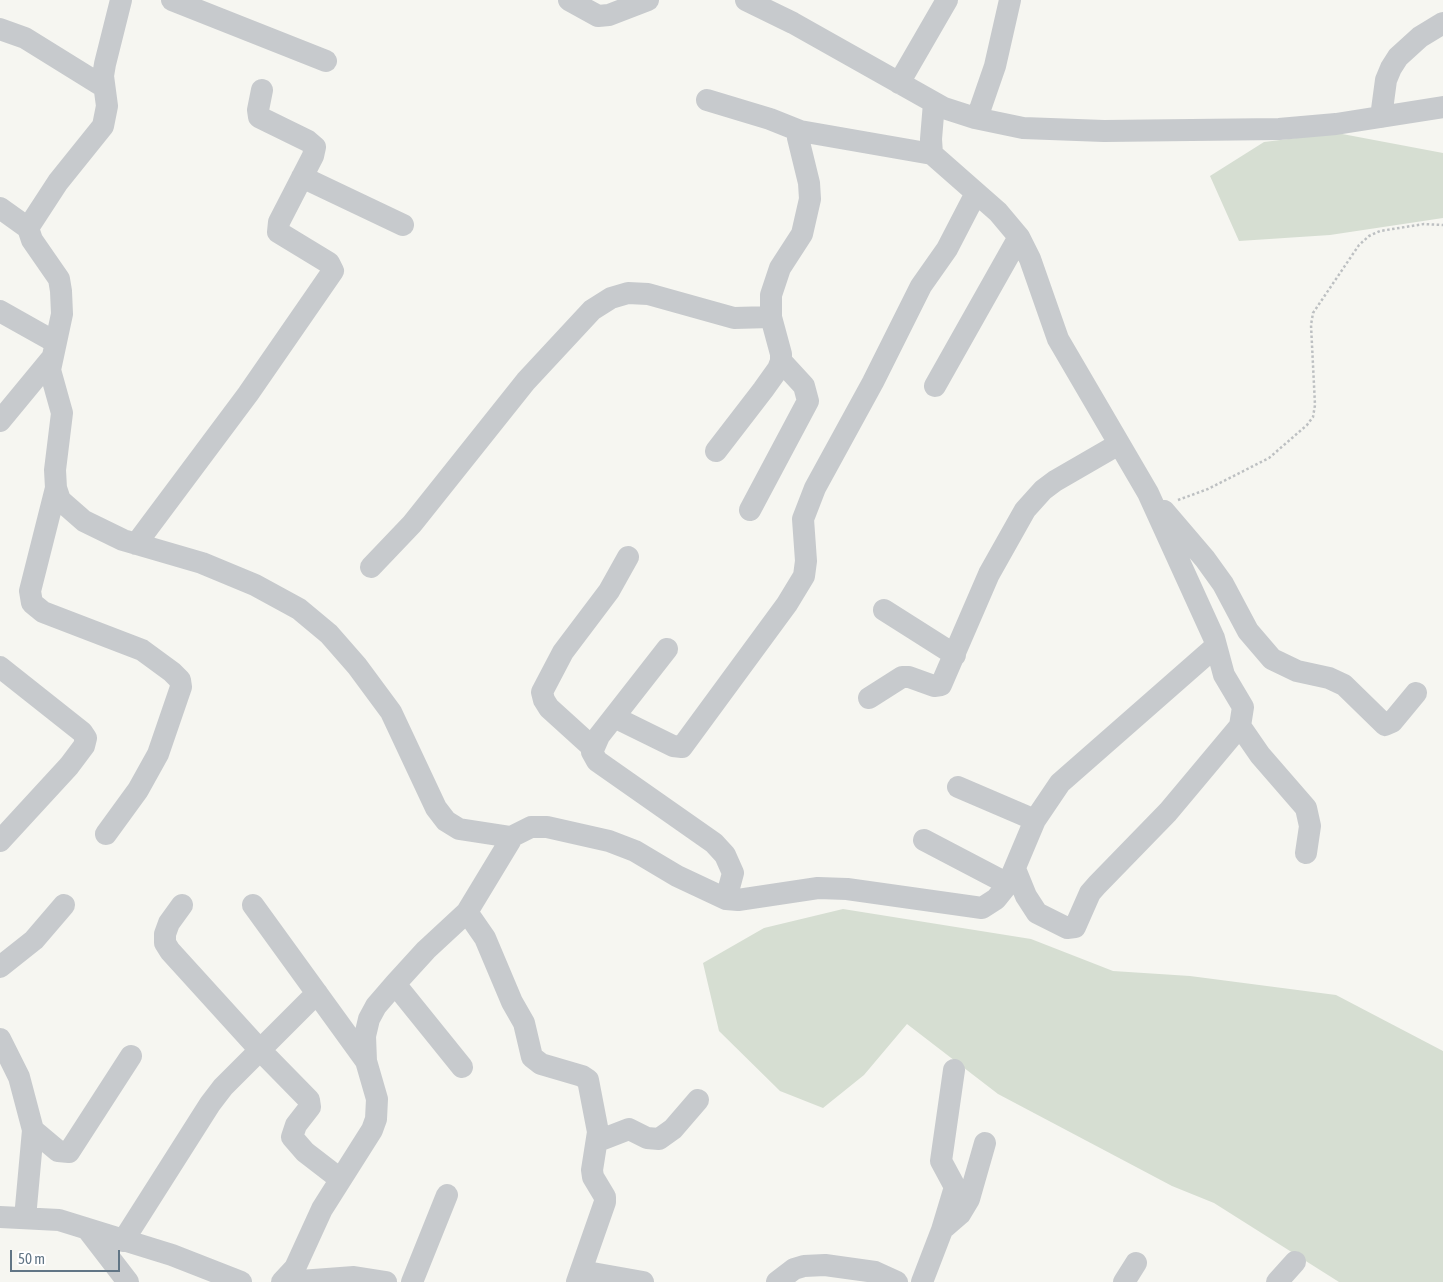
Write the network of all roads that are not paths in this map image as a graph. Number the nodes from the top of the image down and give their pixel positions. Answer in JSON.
{"nodes":[{"id":1,"x":121,"y":0,"type":"edge"},
{"id":2,"x":172,"y":0,"type":"edge"},
{"id":3,"x":569,"y":0,"type":"edge"},
{"id":4,"x":746,"y":0,"type":"edge"},
{"id":5,"x":947,"y":0,"type":"edge"},
{"id":6,"x":1010,"y":0,"type":"edge"},
{"id":7,"x":637,"y":2,"type":"edge"},
{"id":8,"x":1443,"y":23,"type":"edge"},
{"id":9,"x":0,"y":29,"type":"edge"},
{"id":10,"x":326,"y":61,"type":"dead end"},
{"id":11,"x":899,"y":83,"type":"junction"},
{"id":12,"x":104,"y":86,"type":"junction"},
{"id":13,"x":262,"y":90,"type":"dead end"},
{"id":14,"x":707,"y":100,"type":"dead end"},
{"id":15,"x":1443,"y":107,"type":"edge"},
{"id":16,"x":1381,"y":117,"type":"junction"},
{"id":17,"x":976,"y":118,"type":"junction"},
{"id":18,"x":932,"y":130,"type":"junction"},
{"id":19,"x":800,"y":131,"type":"junction"},
{"id":20,"x":302,"y":177,"type":"junction"},
{"id":21,"x":976,"y":193,"type":"junction"},
{"id":22,"x":0,"y":208,"type":"edge"},
{"id":23,"x":403,"y":225,"type":"dead end"},
{"id":24,"x":28,"y":228,"type":"junction"},
{"id":25,"x":1019,"y":237,"type":"junction"},
{"id":26,"x":0,"y":311,"type":"edge"},
{"id":27,"x":771,"y":317,"type":"junction"},
{"id":28,"x":54,"y":350,"type":"junction"},
{"id":29,"x":781,"y":361,"type":"junction"},
{"id":30,"x":935,"y":386,"type":"dead end"},
{"id":31,"x":0,"y":421,"type":"edge"},
{"id":32,"x":1119,"y":444,"type":"junction"},
{"id":33,"x":716,"y":451,"type":"dead end"},
{"id":34,"x":56,"y":488,"type":"junction"},
{"id":35,"x":1148,"y":493,"type":"junction"},
{"id":36,"x":750,"y":510,"type":"dead end"},
{"id":37,"x":136,"y":544,"type":"junction"},
{"id":38,"x":628,"y":557,"type":"dead end"},
{"id":39,"x":371,"y":567,"type":"dead end"},
{"id":40,"x":884,"y":610,"type":"dead end"},
{"id":41,"x":1215,"y":647,"type":"junction"},
{"id":42,"x":667,"y":649,"type":"dead end"},
{"id":43,"x":955,"y":655,"type":"junction"},
{"id":44,"x":0,"y":667,"type":"edge"},
{"id":45,"x":1416,"y":693,"type":"dead end"},
{"id":46,"x":869,"y":698,"type":"dead end"},
{"id":47,"x":614,"y":717,"type":"junction"},
{"id":48,"x":1240,"y":726,"type":"junction"},
{"id":49,"x":592,"y":748,"type":"junction"},
{"id":50,"x":958,"y":787,"type":"dead end"},
{"id":51,"x":1035,"y":820,"type":"junction"},
{"id":52,"x":106,"y":834,"type":"dead end"},
{"id":53,"x":511,"y":837,"type":"junction"},
{"id":54,"x":924,"y":840,"type":"dead end"},
{"id":55,"x":0,"y":841,"type":"edge"},
{"id":56,"x":1306,"y":853,"type":"dead end"},
{"id":57,"x":1011,"y":877,"type":"junction"},
{"id":58,"x":726,"y":899,"type":"junction"},
{"id":59,"x":64,"y":905,"type":"dead end"},
{"id":60,"x":182,"y":905,"type":"dead end"},
{"id":61,"x":253,"y":905,"type":"dead end"},
{"id":62,"x":467,"y":912,"type":"junction"},
{"id":63,"x":0,"y":967,"type":"edge"},
{"id":64,"x":395,"y":984,"type":"junction"},
{"id":65,"x":317,"y":993,"type":"junction"},
{"id":66,"x":0,"y":1039,"type":"edge"},
{"id":67,"x":260,"y":1050,"type":"junction"},
{"id":68,"x":131,"y":1056,"type":"dead end"},
{"id":69,"x":366,"y":1062,"type":"junction"},
{"id":70,"x":462,"y":1067,"type":"dead end"},
{"id":71,"x":954,"y":1070,"type":"dead end"},
{"id":72,"x":698,"y":1100,"type":"dead end"},
{"id":73,"x":33,"y":1130,"type":"junction"},
{"id":74,"x":598,"y":1141,"type":"junction"},
{"id":75,"x":985,"y":1143,"type":"dead end"},
{"id":76,"x":340,"y":1179,"type":"junction"},
{"id":77,"x":447,"y":1195,"type":"dead end"},
{"id":78,"x":0,"y":1217,"type":"edge"},
{"id":79,"x":25,"y":1218,"type":"junction"},
{"id":80,"x":88,"y":1230,"type":"junction"},
{"id":81,"x":942,"y":1230,"type":"junction"},
{"id":82,"x":123,"y":1241,"type":"junction"},
{"id":83,"x":1295,"y":1262,"type":"dead end"},
{"id":84,"x":1136,"y":1263,"type":"dead end"},
{"id":85,"x":579,"y":1277,"type":"edge"},
{"id":86,"x":128,"y":1282,"type":"edge"},
{"id":87,"x":241,"y":1282,"type":"edge"},
{"id":88,"x":282,"y":1282,"type":"edge"},
{"id":89,"x":287,"y":1282,"type":"edge"},
{"id":90,"x":386,"y":1282,"type":"edge"},
{"id":91,"x":412,"y":1282,"type":"edge"},
{"id":92,"x":643,"y":1282,"type":"edge"},
{"id":93,"x":777,"y":1282,"type":"edge"},
{"id":94,"x":898,"y":1282,"type":"edge"},
{"id":95,"x":922,"y":1282,"type":"edge"},
{"id":96,"x":1124,"y":1282,"type":"edge"},
{"id":97,"x":1277,"y":1282,"type":"edge"}],
"edges":[{"from":1,"to":12,"type":"street"},
{"from":2,"to":10,"type":"street"},
{"from":3,"to":7,"type":"street"},
{"from":4,"to":11,"type":"street"},
{"from":5,"to":11,"type":"street"},
{"from":6,"to":17,"type":"street"},
{"from":8,"to":16,"type":"street"},
{"from":9,"to":12,"type":"street"},
{"from":11,"to":18,"type":"street"},
{"from":12,"to":24,"type":"street"},
{"from":13,"to":20,"type":"street"},
{"from":14,"to":19,"type":"street"},
{"from":15,"to":16,"type":"street"},
{"from":16,"to":17,"type":"street"},
{"from":17,"to":18,"type":"street"},
{"from":18,"to":19,"type":"street"},
{"from":18,"to":21,"type":"street"},
{"from":19,"to":27,"type":"street"},
{"from":20,"to":23,"type":"street"},
{"from":20,"to":37,"type":"street"},
{"from":21,"to":25,"type":"street"},
{"from":21,"to":47,"type":"street"},
{"from":22,"to":24,"type":"street"},
{"from":24,"to":28,"type":"street"},
{"from":25,"to":30,"type":"street"},
{"from":25,"to":32,"type":"street"},
{"from":26,"to":28,"type":"street"},
{"from":27,"to":29,"type":"street"},
{"from":27,"to":39,"type":"street"},
{"from":28,"to":31,"type":"street"},
{"from":28,"to":34,"type":"street"},
{"from":29,"to":33,"type":"street"},
{"from":29,"to":36,"type":"street"},
{"from":32,"to":35,"type":"street"},
{"from":32,"to":43,"type":"street"},
{"from":34,"to":37,"type":"street"},
{"from":34,"to":52,"type":"street"},
{"from":35,"to":41,"type":"street"},
{"from":35,"to":45,"type":"street"},
{"from":37,"to":53,"type":"street"},
{"from":38,"to":49,"type":"street"},
{"from":40,"to":43,"type":"street"},
{"from":41,"to":48,"type":"street"},
{"from":41,"to":51,"type":"street"},
{"from":42,"to":47,"type":"street"},
{"from":43,"to":46,"type":"street"},
{"from":44,"to":55,"type":"street"},
{"from":47,"to":49,"type":"street"},
{"from":48,"to":56,"type":"street"},
{"from":48,"to":57,"type":"street"},
{"from":49,"to":58,"type":"street"},
{"from":50,"to":51,"type":"street"},
{"from":51,"to":57,"type":"street"},
{"from":53,"to":58,"type":"street"},
{"from":53,"to":62,"type":"street"},
{"from":54,"to":57,"type":"street"},
{"from":57,"to":58,"type":"street"},
{"from":59,"to":63,"type":"street"},
{"from":60,"to":67,"type":"street"},
{"from":61,"to":65,"type":"street"},
{"from":62,"to":64,"type":"street"},
{"from":62,"to":74,"type":"street"},
{"from":64,"to":69,"type":"street"},
{"from":64,"to":70,"type":"street"},
{"from":65,"to":67,"type":"street"},
{"from":65,"to":69,"type":"street"},
{"from":66,"to":73,"type":"street"},
{"from":67,"to":76,"type":"street"},
{"from":67,"to":82,"type":"street"},
{"from":68,"to":73,"type":"street"},
{"from":69,"to":76,"type":"street"},
{"from":71,"to":81,"type":"street"},
{"from":72,"to":74,"type":"street"},
{"from":73,"to":79,"type":"street"},
{"from":74,"to":85,"type":"street"},
{"from":75,"to":81,"type":"street"},
{"from":76,"to":88,"type":"street"},
{"from":77,"to":91,"type":"street"},
{"from":78,"to":79,"type":"street"},
{"from":79,"to":80,"type":"street"},
{"from":80,"to":82,"type":"street"},
{"from":80,"to":86,"type":"street"},
{"from":81,"to":95,"type":"street"},
{"from":82,"to":87,"type":"street"},
{"from":83,"to":97,"type":"street"},
{"from":84,"to":96,"type":"street"},
{"from":85,"to":92,"type":"street"},
{"from":89,"to":90,"type":"street"},
{"from":93,"to":94,"type":"street"}]}
